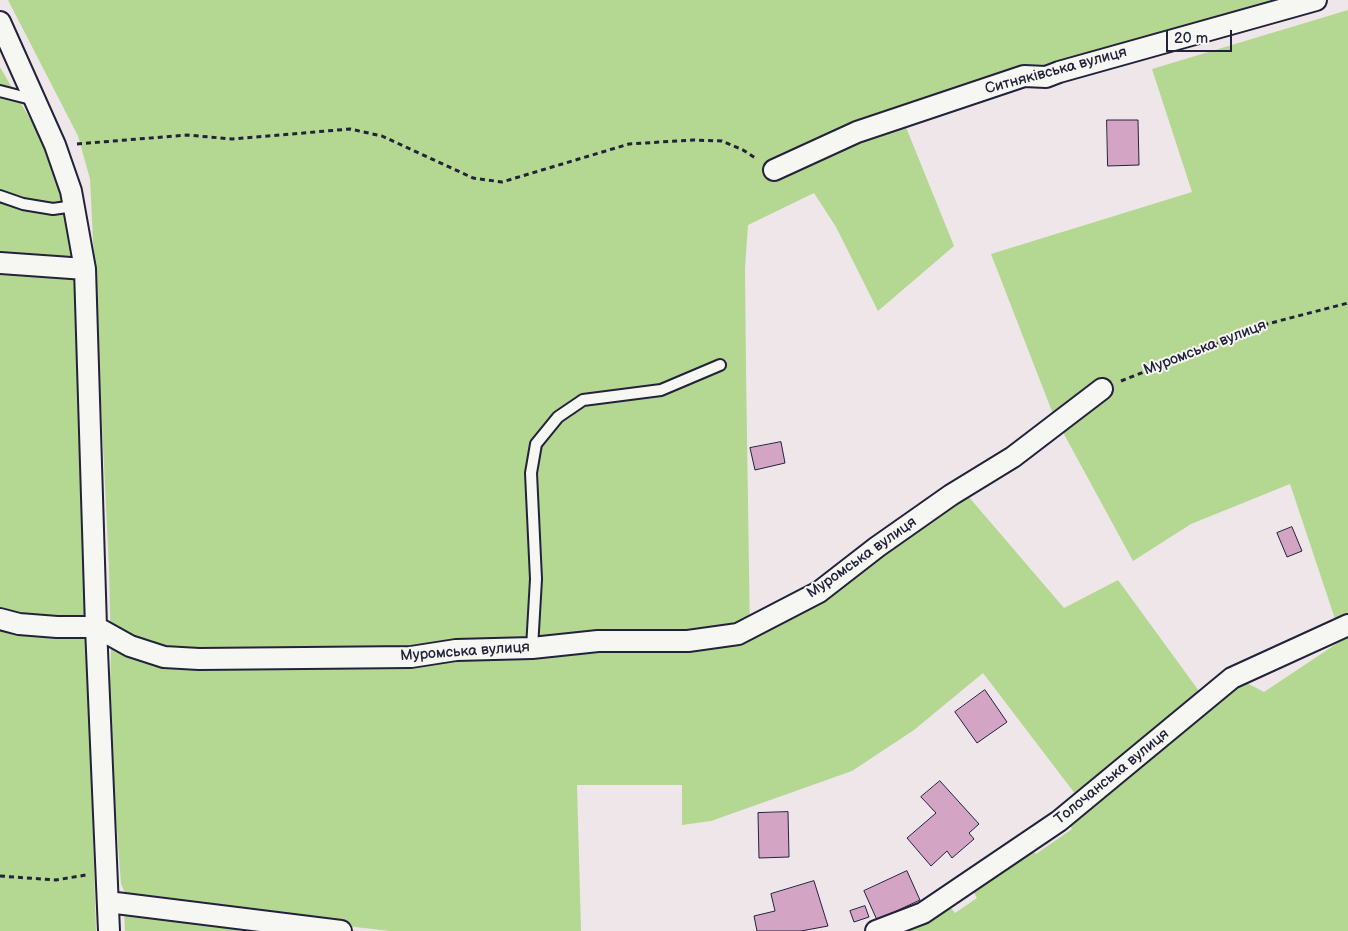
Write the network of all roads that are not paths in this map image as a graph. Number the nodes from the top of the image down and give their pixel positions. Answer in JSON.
{"nodes":[{"id":1,"x":1316,"y":0,"type":"edge"},
{"id":2,"x":0,"y":22,"type":"edge"},
{"id":3,"x":0,"y":91,"type":"edge"},
{"id":4,"x":35,"y":100,"type":"junction"},
{"id":5,"x":774,"y":170,"type":"road end"},
{"id":6,"x":0,"y":196,"type":"edge"},
{"id":7,"x":74,"y":206,"type":"junction"},
{"id":8,"x":0,"y":263,"type":"edge"},
{"id":9,"x":84,"y":269,"type":"junction"},
{"id":10,"x":720,"y":365,"type":"dead end"},
{"id":11,"x":1102,"y":389,"type":"road end"},
{"id":12,"x":0,"y":619,"type":"edge"},
{"id":13,"x":1348,"y":625,"type":"edge"},
{"id":14,"x":96,"y":627,"type":"junction"},
{"id":15,"x":532,"y":648,"type":"junction"},
{"id":16,"x":108,"y":902,"type":"junction"},
{"id":17,"x":109,"y":931,"type":"edge"},
{"id":18,"x":342,"y":931,"type":"edge"},
{"id":19,"x":876,"y":931,"type":"edge"}],
"edges":[{"from":1,"to":5,"type":"street","name":"Ситняківська вулиця"},
{"from":2,"to":4,"type":"street"},
{"from":3,"to":4,"type":"lane"},
{"from":4,"to":7,"type":"street"},
{"from":6,"to":7,"type":"lane"},
{"from":7,"to":9,"type":"street"},
{"from":8,"to":9,"type":"street"},
{"from":9,"to":14,"type":"street"},
{"from":10,"to":15,"type":"lane"},
{"from":11,"to":15,"type":"street","name":"Муромська вулиця"},
{"from":12,"to":14,"type":"street"},
{"from":13,"to":19,"type":"street","name":"Толочанська вулиця"},
{"from":14,"to":15,"type":"street","name":"Муромська вулиця"},
{"from":14,"to":16,"type":"street"},
{"from":16,"to":17,"type":"street"},
{"from":16,"to":18,"type":"street"}]}
